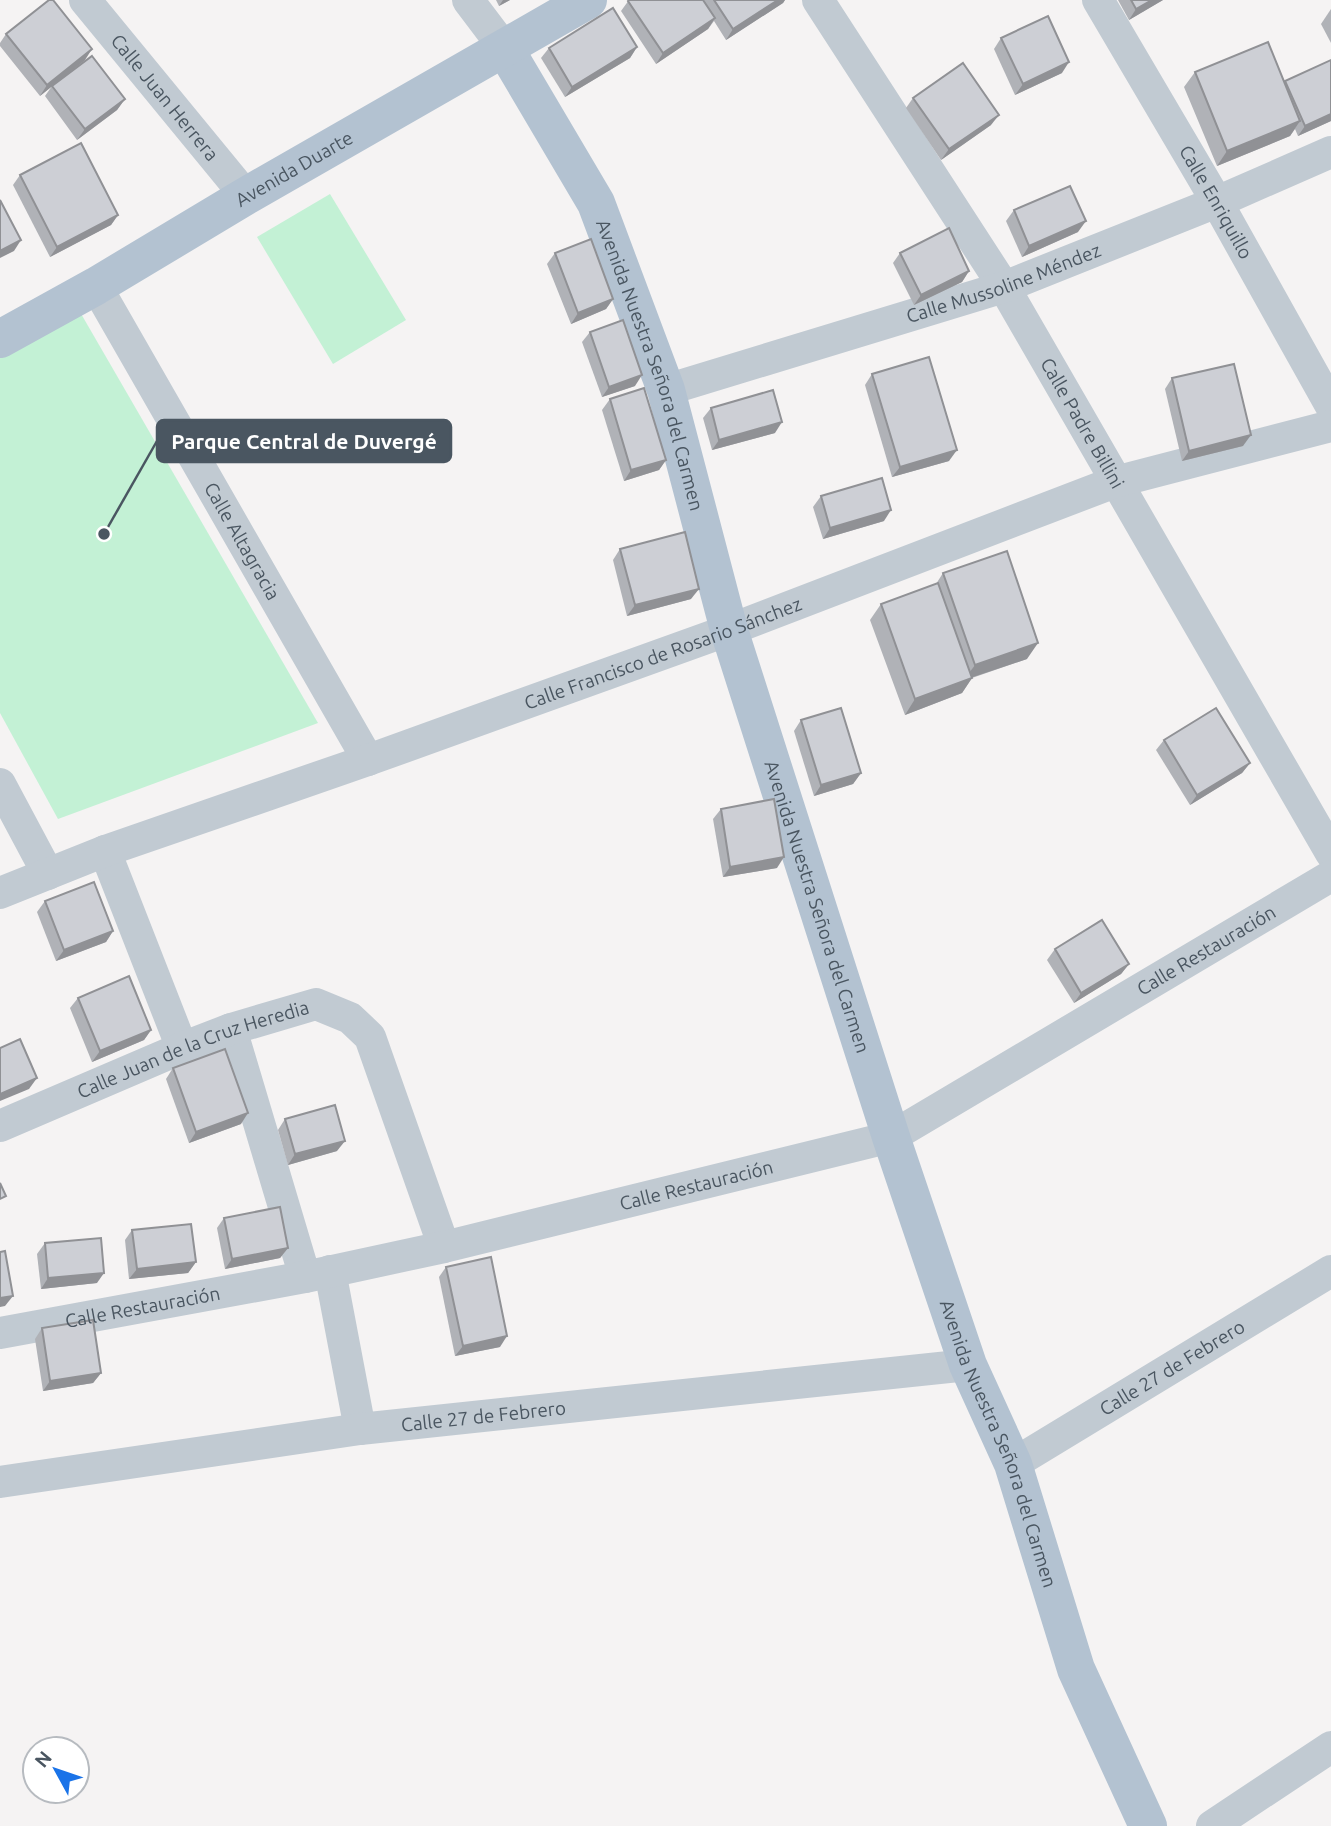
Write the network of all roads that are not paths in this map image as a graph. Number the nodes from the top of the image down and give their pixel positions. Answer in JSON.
{"nodes":[{"id":1,"x":85,"y":0,"type":"edge"},
{"id":2,"x":468,"y":0,"type":"edge"},
{"id":3,"x":588,"y":0,"type":"edge"},
{"id":4,"x":818,"y":0,"type":"edge"},
{"id":5,"x":1098,"y":0,"type":"edge"},
{"id":6,"x":505,"y":49,"type":"junction"},
{"id":7,"x":1331,"y":152,"type":"edge"},
{"id":8,"x":246,"y":196,"type":"junction"},
{"id":9,"x":1217,"y":202,"type":"junction"},
{"id":10,"x":96,"y":286,"type":"junction"},
{"id":11,"x":1004,"y":287,"type":"junction"},
{"id":12,"x":0,"y":339,"type":"edge"},
{"id":13,"x":666,"y":390,"type":"junction"},
{"id":14,"x":1331,"y":407,"type":"edge"},
{"id":15,"x":1331,"y":426,"type":"edge"},
{"id":16,"x":1115,"y":482,"type":"junction"},
{"id":17,"x":729,"y":630,"type":"junction"},
{"id":18,"x":368,"y":760,"type":"junction"},
{"id":19,"x":0,"y":784,"type":"edge"},
{"id":20,"x":105,"y":850,"type":"junction"},
{"id":21,"x":1331,"y":853,"type":"edge"},
{"id":22,"x":48,"y":874,"type":"junction"},
{"id":23,"x":1331,"y":876,"type":"edge"},
{"id":24,"x":0,"y":893,"type":"edge"},
{"id":25,"x":231,"y":1029,"type":"junction"},
{"id":26,"x":182,"y":1048,"type":"junction"},
{"id":27,"x":0,"y":1126,"type":"edge"},
{"id":28,"x":891,"y":1137,"type":"junction"},
{"id":29,"x":444,"y":1247,"type":"junction"},
{"id":30,"x":1331,"y":1271,"type":"edge"},
{"id":31,"x":317,"y":1274,"type":"junction"},
{"id":32,"x":0,"y":1333,"type":"edge"},
{"id":33,"x":968,"y":1365,"type":"junction"},
{"id":34,"x":360,"y":1429,"type":"junction"},
{"id":35,"x":1013,"y":1464,"type":"junction"},
{"id":36,"x":0,"y":1482,"type":"edge"},
{"id":37,"x":1331,"y":1747,"type":"edge"},
{"id":38,"x":1148,"y":1826,"type":"edge"},
{"id":39,"x":1212,"y":1826,"type":"edge"}],
"edges":[{"from":1,"to":8,"type":"street","name":"Calle Juan Herrera"},
{"from":2,"to":6,"type":"street","name":"Avenida Nuestra Señora del Carmen"},
{"from":3,"to":6,"type":"main road","name":"Avenida Duarte"},
{"from":4,"to":11,"type":"street","name":"Calle Padre Billini"},
{"from":5,"to":9,"type":"street","name":"Calle Enriquillo"},
{"from":6,"to":8,"type":"main road","name":"Avenida Duarte"},
{"from":6,"to":13,"type":"main road","name":"Avenida Nuestra Señora del Carmen"},
{"from":7,"to":9,"type":"street","name":"Calle Mussoline Méndez"},
{"from":8,"to":10,"type":"main road","name":"Avenida Duarte"},
{"from":9,"to":11,"type":"street","name":"Calle Mussoline Méndez"},
{"from":9,"to":14,"type":"street","name":"Calle Enriquillo"},
{"from":10,"to":12,"type":"main road","name":"Avenida Duarte"},
{"from":10,"to":18,"type":"street","name":"Calle Altagracia"},
{"from":11,"to":13,"type":"street","name":"Calle Mussoline Méndez"},
{"from":11,"to":16,"type":"street","name":"Calle Padre Billini"},
{"from":13,"to":17,"type":"main road","name":"Avenida Nuestra Señora del Carmen"},
{"from":15,"to":16,"type":"street","name":"Calle Francisco de Rosario Sánchez"},
{"from":16,"to":17,"type":"street","name":"Calle Francisco de Rosario Sánchez"},
{"from":16,"to":21,"type":"street","name":"Calle Padre Billini"},
{"from":17,"to":18,"type":"street","name":"Calle Francisco de Rosario Sánchez"},
{"from":17,"to":28,"type":"main road","name":"Avenida Nuestra Señora del Carmen"},
{"from":18,"to":20,"type":"street","name":"Calle Francisco de Rosario Sánchez"},
{"from":19,"to":22,"type":"street"},
{"from":20,"to":22,"type":"street","name":"Calle Francisco de Rosario Sánchez"},
{"from":20,"to":26,"type":"street"},
{"from":22,"to":24,"type":"street","name":"Calle Francisco de Rosario Sánchez"},
{"from":23,"to":28,"type":"street","name":"Calle Restauración"},
{"from":25,"to":26,"type":"street","name":"Calle Juan de la Cruz Heredia"},
{"from":25,"to":29,"type":"street","name":"Calle Juan de la Cruz Heredia"},
{"from":25,"to":31,"type":"street"},
{"from":26,"to":27,"type":"street","name":"Calle Juan de la Cruz Heredia"},
{"from":28,"to":29,"type":"street","name":"Calle Restauración"},
{"from":28,"to":33,"type":"main road","name":"Avenida Nuestra Señora del Carmen"},
{"from":29,"to":31,"type":"street","name":"Calle Restauración"},
{"from":30,"to":35,"type":"street","name":"Calle 27 de Febrero"},
{"from":31,"to":32,"type":"street","name":"Calle Restauración"},
{"from":31,"to":34,"type":"street"},
{"from":33,"to":34,"type":"street","name":"Calle 27 de Febrero"},
{"from":33,"to":35,"type":"main road","name":"Avenida Nuestra Señora del Carmen"},
{"from":34,"to":36,"type":"street","name":"Calle 27 de Febrero"},
{"from":35,"to":38,"type":"main road","name":"Avenida Nuestra Señora del Carmen"},
{"from":37,"to":39,"type":"street"}]}
